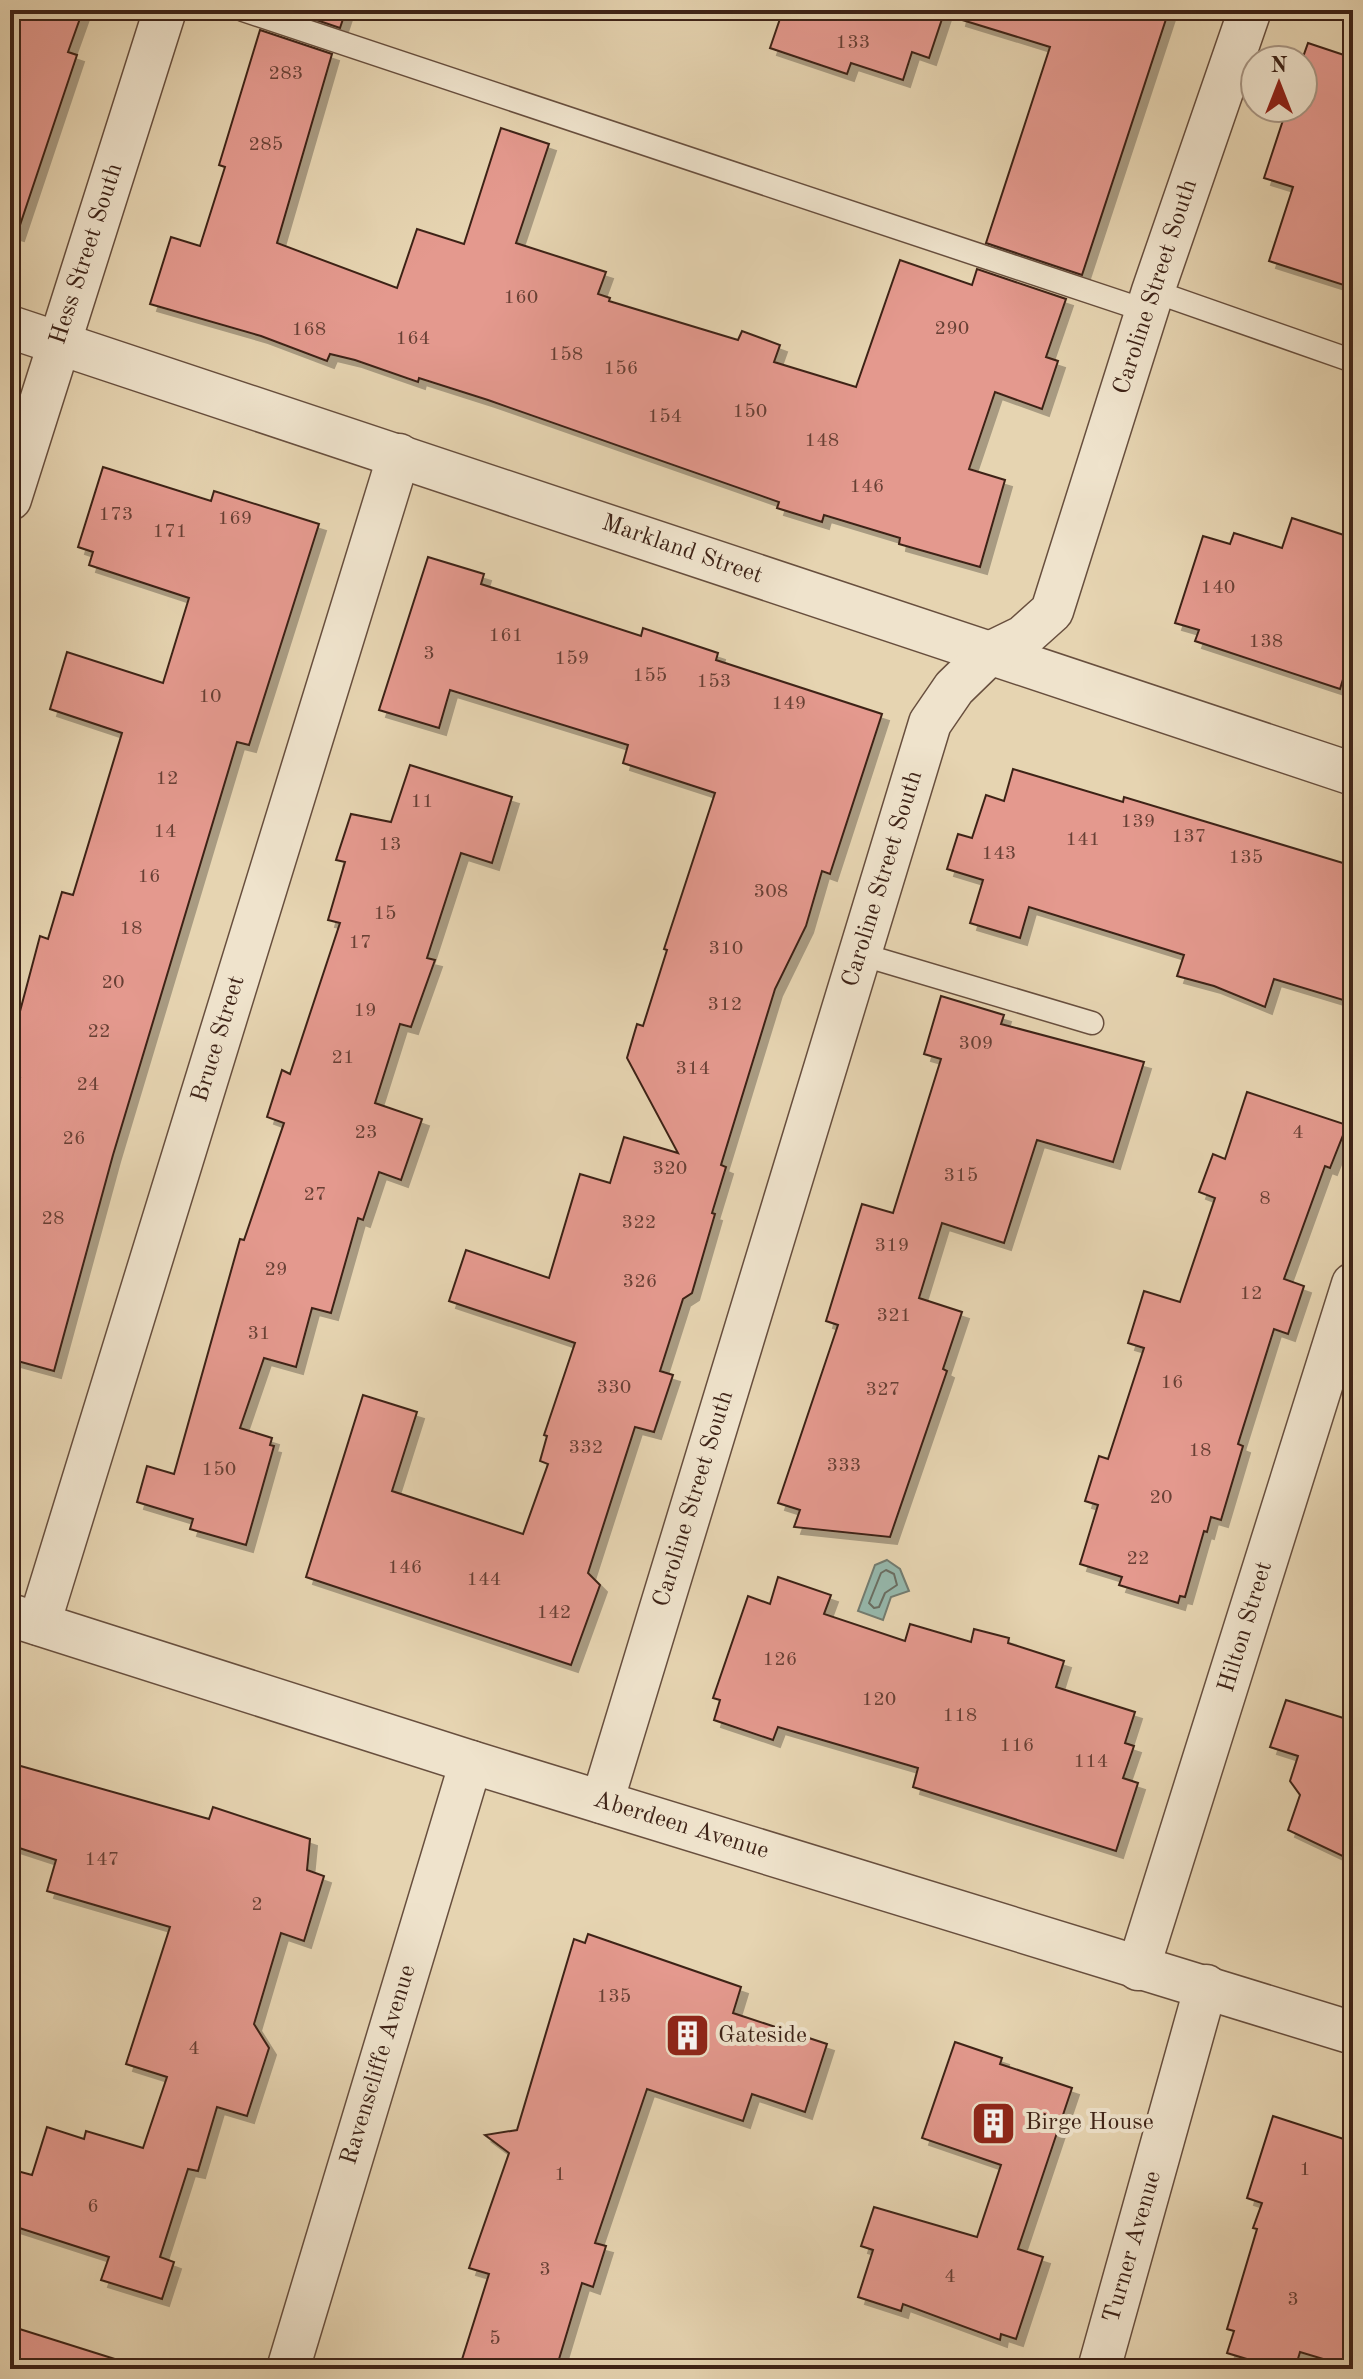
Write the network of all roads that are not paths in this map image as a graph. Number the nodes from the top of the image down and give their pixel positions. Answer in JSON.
{"nodes":[{"id":1,"x":165,"y":10,"type":"edge"},
{"id":2,"x":243,"y":10,"type":"edge"},
{"id":3,"x":1250,"y":10,"type":"edge"},
{"id":4,"x":1150,"y":301,"type":"junction"},
{"id":5,"x":10,"y":327,"type":"edge"},
{"id":6,"x":59,"y":342,"type":"junction"},
{"id":7,"x":1353,"y":361,"type":"edge"},
{"id":8,"x":399,"y":455,"type":"junction"},
{"id":9,"x":10,"y":499,"type":"edge"},
{"id":10,"x":990,"y":653,"type":"junction"},
{"id":11,"x":1353,"y":774,"type":"edge"},
{"id":12,"x":860,"y":954,"type":"junction"},
{"id":13,"x":1092,"y":1023,"type":"dead end"},
{"id":14,"x":1353,"y":1284,"type":"edge"},
{"id":15,"x":24,"y":1619,"type":"edge"},
{"id":16,"x":471,"y":1762,"type":"junction"},
{"id":17,"x":602,"y":1802,"type":"junction"},
{"id":18,"x":1138,"y":1969,"type":"junction"},
{"id":19,"x":1206,"y":1986,"type":"junction"},
{"id":20,"x":1353,"y":2033,"type":"edge"},
{"id":21,"x":288,"y":2369,"type":"edge"},
{"id":22,"x":1099,"y":2369,"type":"edge"}],
"edges":[{"from":1,"to":6,"type":"street","name":"Hess Street South"},
{"from":2,"to":4,"type":"lane"},
{"from":3,"to":4,"type":"street","name":"Caroline Street South"},
{"from":4,"to":7,"type":"lane"},
{"from":4,"to":10,"type":"street","name":"Caroline Street South"},
{"from":5,"to":6,"type":"street","name":"Markland Street"},
{"from":6,"to":8,"type":"street","name":"Markland Street"},
{"from":6,"to":9,"type":"street","name":"Hess Street South"},
{"from":8,"to":10,"type":"street","name":"Markland Street"},
{"from":8,"to":15,"type":"street","name":"Bruce Street"},
{"from":10,"to":11,"type":"street","name":"Markland Street"},
{"from":10,"to":12,"type":"street","name":"Caroline Street South"},
{"from":12,"to":13,"type":"lane"},
{"from":12,"to":17,"type":"street","name":"Caroline Street South"},
{"from":14,"to":18,"type":"street","name":"Hilton Street"},
{"from":15,"to":16,"type":"street","name":"Aberdeen Avenue"},
{"from":16,"to":17,"type":"street","name":"Aberdeen Avenue"},
{"from":16,"to":21,"type":"street","name":"Ravenscliffe Avenue"},
{"from":17,"to":18,"type":"street","name":"Aberdeen Avenue"},
{"from":18,"to":19,"type":"street","name":"Aberdeen Avenue"},
{"from":19,"to":20,"type":"street","name":"Aberdeen Avenue"},
{"from":19,"to":22,"type":"street","name":"Turner Avenue"}]}
